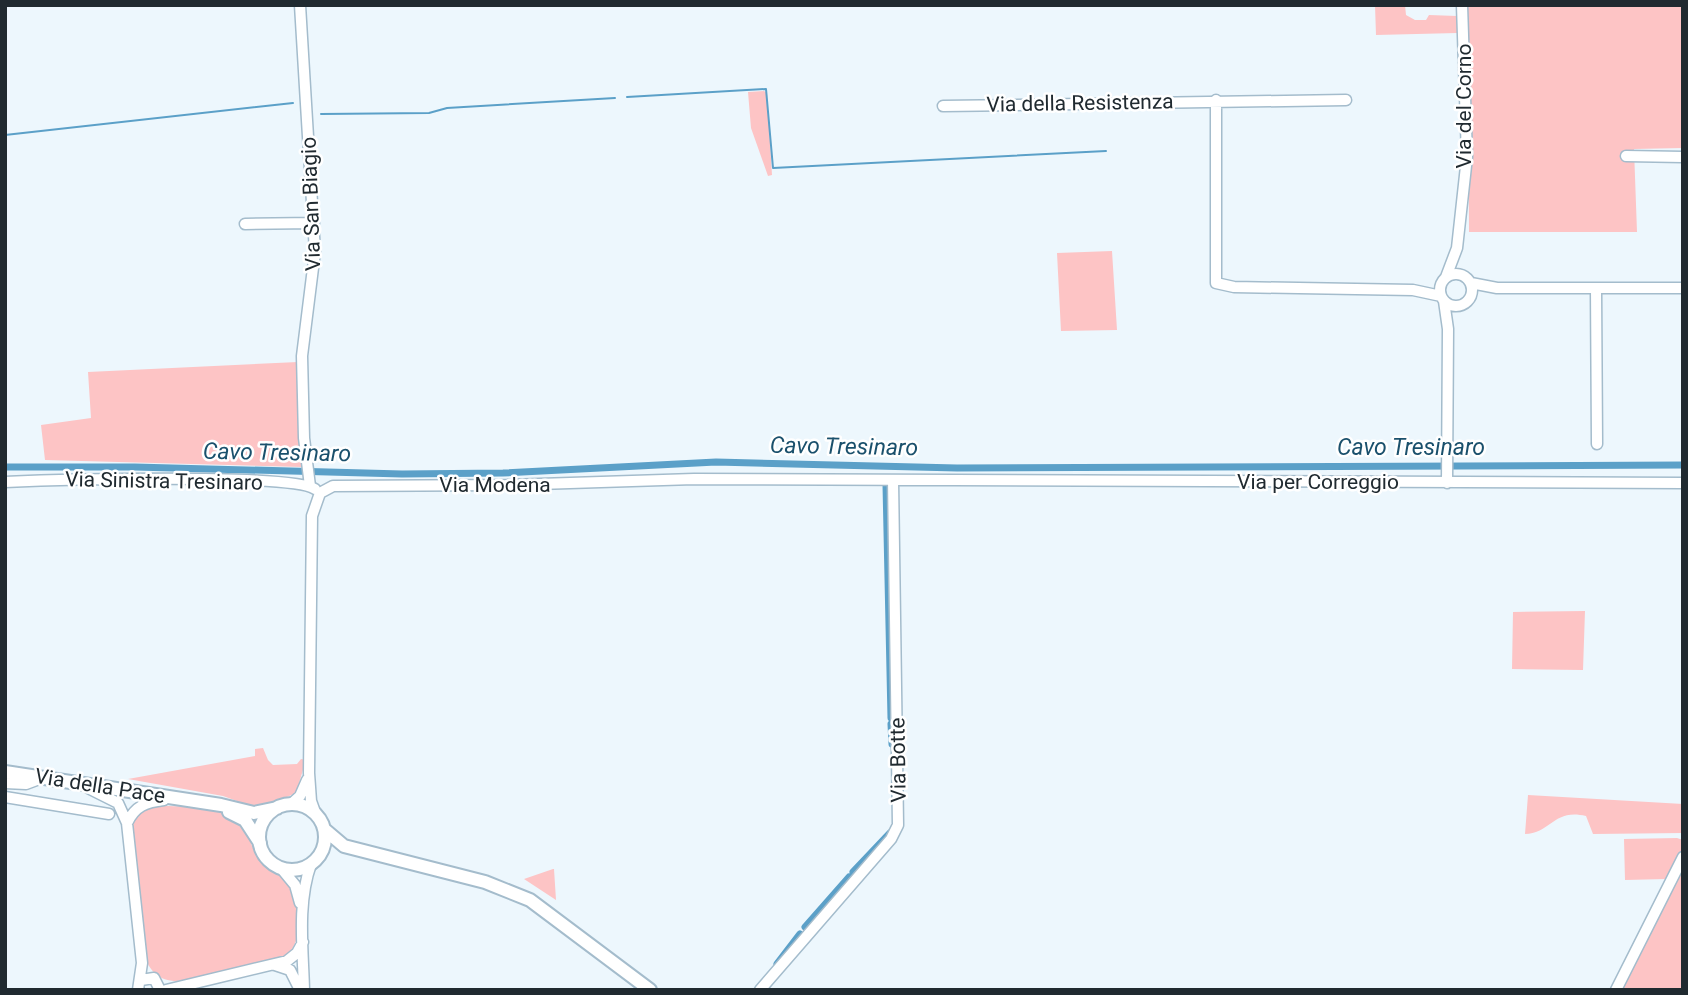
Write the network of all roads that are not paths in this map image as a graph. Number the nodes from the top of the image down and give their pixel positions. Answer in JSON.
{"nodes":[{"id":1,"x":300,"y":5,"type":"edge"},
{"id":2,"x":1462,"y":5,"type":"edge"},
{"id":3,"x":1216,"y":100,"type":"junction"},
{"id":4,"x":1346,"y":100,"type":"dead end"},
{"id":5,"x":943,"y":106,"type":"dead end"},
{"id":6,"x":1626,"y":156,"type":"dead end"},
{"id":7,"x":1683,"y":157,"type":"edge"},
{"id":8,"x":314,"y":223,"type":"junction"},
{"id":9,"x":245,"y":224,"type":"dead end"},
{"id":10,"x":1457,"y":248,"type":"junction"},
{"id":11,"x":1444,"y":279,"type":"junction"},
{"id":12,"x":1469,"y":280,"type":"junction"},
{"id":13,"x":1596,"y":288,"type":"junction"},
{"id":14,"x":1683,"y":288,"type":"edge"},
{"id":15,"x":1497,"y":289,"type":"junction"},
{"id":16,"x":1413,"y":290,"type":"junction"},
{"id":17,"x":1442,"y":298,"type":"junction"},
{"id":18,"x":1465,"y":303,"type":"junction"},
{"id":19,"x":1447,"y":342,"type":"junction"},
{"id":20,"x":1597,"y":444,"type":"dead end"},
{"id":21,"x":1447,"y":478,"type":"junction"},
{"id":22,"x":894,"y":480,"type":"junction"},
{"id":23,"x":953,"y":480,"type":"joint"},
{"id":24,"x":5,"y":482,"type":"edge"},
{"id":25,"x":310,"y":483,"type":"junction"},
{"id":26,"x":1683,"y":483,"type":"edge"},
{"id":27,"x":320,"y":493,"type":"junction"},
{"id":28,"x":5,"y":772,"type":"edge"},
{"id":29,"x":309,"y":773,"type":"junction"},
{"id":30,"x":43,"y":778,"type":"junction"},
{"id":31,"x":71,"y":782,"type":"junction"},
{"id":32,"x":5,"y":783,"type":"edge"},
{"id":33,"x":5,"y":797,"type":"edge"},
{"id":34,"x":179,"y":798,"type":"junction"},
{"id":35,"x":196,"y":801,"type":"junction"},
{"id":36,"x":283,"y":806,"type":"junction"},
{"id":37,"x":109,"y":814,"type":"dead end"},
{"id":38,"x":316,"y":815,"type":"junction"},
{"id":39,"x":127,"y":823,"type":"junction"},
{"id":40,"x":324,"y":829,"type":"junction"},
{"id":41,"x":260,"y":843,"type":"junction"},
{"id":42,"x":1683,"y":857,"type":"edge"},
{"id":43,"x":384,"y":859,"type":"junction"},
{"id":44,"x":313,"y":862,"type":"junction"},
{"id":45,"x":281,"y":868,"type":"junction"},
{"id":46,"x":303,"y":917,"type":"junction"},
{"id":47,"x":303,"y":942,"type":"junction"},
{"id":48,"x":142,"y":963,"type":"junction"},
{"id":49,"x":275,"y":965,"type":"junction"},
{"id":50,"x":157,"y":982,"type":"edge"},
{"id":51,"x":181,"y":985,"type":"junction"},
{"id":52,"x":137,"y":986,"type":"edge"},
{"id":53,"x":166,"y":990,"type":"edge"},
{"id":54,"x":302,"y":990,"type":"edge"},
{"id":55,"x":650,"y":990,"type":"edge"},
{"id":56,"x":760,"y":990,"type":"edge"},
{"id":57,"x":1616,"y":990,"type":"edge"}],
"edges":[{"from":1,"to":8,"type":"street","name":"Via San Biagio"},
{"from":2,"to":10,"type":"street","name":"Via del Corno"},
{"from":3,"to":4,"type":"street","name":"Via della Resistenza"},
{"from":3,"to":5,"type":"street","name":"Via della Resistenza"},
{"from":3,"to":16,"type":"street"},
{"from":6,"to":7,"type":"street"},
{"from":8,"to":9,"type":"street"},
{"from":8,"to":25,"type":"street","name":"Via San Biagio"},
{"from":10,"to":11,"type":"street","name":"Via del Corno"},
{"from":10,"to":12,"type":"street","name":"Via del Corno"},
{"from":11,"to":12,"type":"street"},
{"from":11,"to":16,"type":"street"},
{"from":11,"to":17,"type":"street","name":"Via del Corno"},
{"from":12,"to":15,"type":"street"},
{"from":12,"to":18,"type":"street","name":"Via del Corno"},
{"from":13,"to":14,"type":"street"},
{"from":13,"to":15,"type":"street"},
{"from":13,"to":20,"type":"street"},
{"from":15,"to":18,"type":"street"},
{"from":16,"to":17,"type":"street"},
{"from":17,"to":18,"type":"street"},
{"from":17,"to":19,"type":"street","name":"Via del Corno"},
{"from":18,"to":19,"type":"street","name":"Via del Corno"},
{"from":19,"to":21,"type":"street","name":"Via del Corno"},
{"from":21,"to":23,"type":"street","name":"Via per Correggio"},
{"from":21,"to":26,"type":"street","name":"Via per Correggio"},
{"from":22,"to":23,"type":"street","name":"Via Modena"},
{"from":22,"to":27,"type":"street","name":"Via Modena"},
{"from":22,"to":56,"type":"street","name":"Via Botte"},
{"from":24,"to":25,"type":"street","name":"Via Sinistra Tresinaro"},
{"from":25,"to":27,"type":"street"},
{"from":27,"to":29,"type":"street"},
{"from":28,"to":30,"type":"main road","name":"Via della Pace"},
{"from":29,"to":36,"type":"street"},
{"from":29,"to":38,"type":"street"},
{"from":30,"to":31,"type":"main road","name":"Via della Pace"},
{"from":30,"to":32,"type":"street"},
{"from":31,"to":34,"type":"main road","name":"Via della Pace"},
{"from":31,"to":39,"type":"street"},
{"from":33,"to":37,"type":"street"},
{"from":34,"to":35,"type":"main road","name":"Via della Pace"},
{"from":34,"to":39,"type":"street"},
{"from":35,"to":36,"type":"main road","name":"Via della Pace"},
{"from":35,"to":41,"type":"main road","name":"Via della Pace"},
{"from":36,"to":38,"type":"main road","name":"Via della Pace"},
{"from":36,"to":41,"type":"main road"},
{"from":38,"to":40,"type":"main road"},
{"from":39,"to":48,"type":"street"},
{"from":40,"to":43,"type":"main road"},
{"from":40,"to":44,"type":"main road"},
{"from":41,"to":45,"type":"main road","name":"Via della Pace"},
{"from":42,"to":57,"type":"street"},
{"from":43,"to":44,"type":"main road"},
{"from":43,"to":55,"type":"main road"},
{"from":44,"to":45,"type":"main road"},
{"from":44,"to":46,"type":"street"},
{"from":45,"to":46,"type":"street"},
{"from":46,"to":47,"type":"street"},
{"from":47,"to":49,"type":"street"},
{"from":47,"to":54,"type":"street"},
{"from":48,"to":50,"type":"street"},
{"from":48,"to":52,"type":"street"},
{"from":49,"to":51,"type":"street"},
{"from":49,"to":54,"type":"street"},
{"from":50,"to":51,"type":"street"},
{"from":50,"to":52,"type":"street"},
{"from":51,"to":53,"type":"street"}]}
